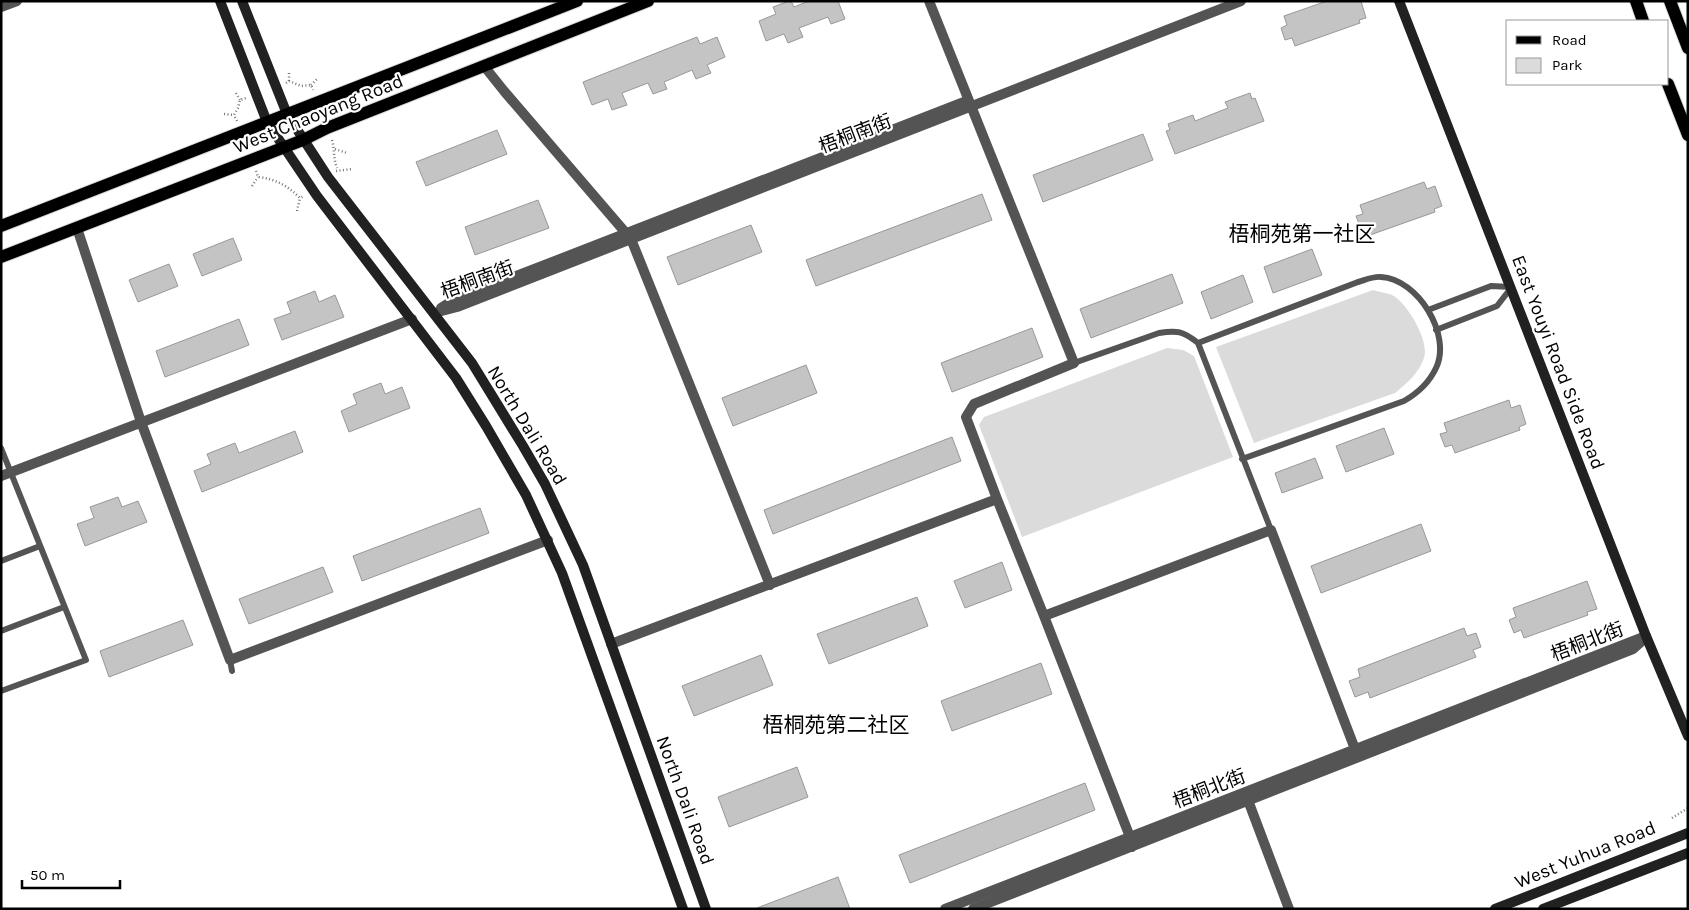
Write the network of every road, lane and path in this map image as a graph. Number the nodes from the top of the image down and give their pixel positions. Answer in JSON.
{"nodes":[{"id":1,"x":18,"y":1,"type":"edge"},
{"id":2,"x":220,"y":1,"type":"edge"},
{"id":3,"x":242,"y":1,"type":"edge"},
{"id":4,"x":577,"y":1,"type":"edge"},
{"id":5,"x":648,"y":1,"type":"edge"},
{"id":6,"x":928,"y":1,"type":"edge"},
{"id":7,"x":1224,"y":1,"type":"edge"},
{"id":8,"x":1241,"y":1,"type":"edge"},
{"id":9,"x":1399,"y":1,"type":"edge"},
{"id":10,"x":1636,"y":1,"type":"edge"},
{"id":11,"x":1670,"y":1,"type":"edge"},
{"id":12,"x":1,"y":8,"type":"edge"},
{"id":13,"x":1643,"y":20,"type":"edge"},
{"id":14,"x":1688,"y":48,"type":"edge"},
{"id":15,"x":484,"y":66,"type":"junction"},
{"id":16,"x":289,"y":73,"type":"dead end"},
{"id":17,"x":318,"y":78,"type":"dead end"},
{"id":18,"x":290,"y":81,"type":"dead end"},
{"id":19,"x":311,"y":85,"type":"dead end"},
{"id":20,"x":1668,"y":85,"type":"edge"},
{"id":21,"x":236,"y":93,"type":"dead end"},
{"id":22,"x":240,"y":100,"type":"dead end"},
{"id":23,"x":970,"y":103,"type":"junction"},
{"id":24,"x":224,"y":114,"type":"dead end"},
{"id":25,"x":287,"y":114,"type":"junction"},
{"id":26,"x":234,"y":115,"type":"dead end"},
{"id":27,"x":267,"y":122,"type":"junction"},
{"id":28,"x":1688,"y":135,"type":"edge"},
{"id":29,"x":304,"y":140,"type":"junction"},
{"id":30,"x":283,"y":147,"type":"junction"},
{"id":31,"x":335,"y":149,"type":"dead end"},
{"id":32,"x":347,"y":153,"type":"dead end"},
{"id":33,"x":352,"y":169,"type":"dead end"},
{"id":34,"x":338,"y":170,"type":"dead end"},
{"id":35,"x":258,"y":177,"type":"dead end"},
{"id":36,"x":252,"y":186,"type":"dead end"},
{"id":37,"x":300,"y":198,"type":"dead end"},
{"id":38,"x":297,"y":211,"type":"dead end"},
{"id":39,"x":1,"y":226,"type":"edge"},
{"id":40,"x":77,"y":228,"type":"junction"},
{"id":41,"x":629,"y":235,"type":"junction"},
{"id":42,"x":1,"y":257,"type":"edge"},
{"id":43,"x":1512,"y":288,"type":"junction"},
{"id":44,"x":1428,"y":310,"type":"junction"},
{"id":45,"x":434,"y":313,"type":"junction"},
{"id":46,"x":412,"y":320,"type":"junction"},
{"id":47,"x":1436,"y":330,"type":"junction"},
{"id":48,"x":1198,"y":343,"type":"junction"},
{"id":49,"x":1074,"y":363,"type":"junction"},
{"id":50,"x":141,"y":422,"type":"junction"},
{"id":51,"x":1,"y":448,"type":"edge"},
{"id":52,"x":1242,"y":459,"type":"junction"},
{"id":53,"x":6,"y":474,"type":"edge"},
{"id":54,"x":997,"y":499,"type":"junction"},
{"id":55,"x":1270,"y":530,"type":"junction"},
{"id":56,"x":548,"y":540,"type":"junction"},
{"id":57,"x":40,"y":546,"type":"junction"},
{"id":58,"x":1,"y":561,"type":"edge"},
{"id":59,"x":770,"y":585,"type":"junction"},
{"id":60,"x":64,"y":607,"type":"junction"},
{"id":61,"x":1044,"y":616,"type":"junction"},
{"id":62,"x":1,"y":631,"type":"edge"},
{"id":63,"x":1646,"y":636,"type":"junction"},
{"id":64,"x":611,"y":644,"type":"junction"},
{"id":65,"x":1,"y":691,"type":"edge"},
{"id":66,"x":1688,"y":736,"type":"edge"},
{"id":67,"x":1356,"y":754,"type":"junction"},
{"id":68,"x":1247,"y":797,"type":"junction"},
{"id":69,"x":1688,"y":808,"type":"edge"},
{"id":70,"x":1672,"y":818,"type":"dead end"},
{"id":71,"x":1688,"y":833,"type":"edge"},
{"id":72,"x":1131,"y":842,"type":"junction"},
{"id":73,"x":1688,"y":853,"type":"edge"},
{"id":74,"x":682,"y":909,"type":"edge"},
{"id":75,"x":706,"y":909,"type":"edge"},
{"id":76,"x":945,"y":909,"type":"edge"},
{"id":77,"x":973,"y":909,"type":"edge"},
{"id":78,"x":1289,"y":909,"type":"edge"},
{"id":79,"x":1495,"y":909,"type":"edge"},
{"id":80,"x":1543,"y":909,"type":"edge"}],
"edges":[{"from":1,"to":12,"type":"street"},
{"from":2,"to":27,"type":"main road","name":"North Dali Road"},
{"from":3,"to":25,"type":"main road","name":"North Dali Road"},
{"from":4,"to":25,"type":"main road","name":"West Chaoyang Road"},
{"from":5,"to":15,"type":"main road","name":"West Chaoyang Road"},
{"from":6,"to":23,"type":"street"},
{"from":7,"to":23,"type":"street","name":"梧桐南街"},
{"from":8,"to":23,"type":"street","name":"梧桐南街"},
{"from":9,"to":43,"type":"main road","name":"East Youyi Road Side Road"},
{"from":10,"to":13,"type":"main road"},
{"from":11,"to":14,"type":"main road"},
{"from":15,"to":29,"type":"main road","name":"West Chaoyang Road"},
{"from":15,"to":41,"type":"street"},
{"from":16,"to":18,"type":"path"},
{"from":17,"to":19,"type":"path"},
{"from":20,"to":28,"type":"main road"},
{"from":21,"to":22,"type":"path"},
{"from":23,"to":41,"type":"street","name":"梧桐南街"},
{"from":23,"to":49,"type":"street"},
{"from":24,"to":26,"type":"path"},
{"from":25,"to":27,"type":"main road","name":"West Chaoyang Road"},
{"from":25,"to":29,"type":"main road","name":"North Dali Road"},
{"from":27,"to":30,"type":"main road","name":"North Dali Road"},
{"from":27,"to":39,"type":"main road","name":"West Chaoyang Road"},
{"from":29,"to":30,"type":"main road","name":"West Chaoyang Road"},
{"from":29,"to":45,"type":"main road","name":"North Dali Road"},
{"from":30,"to":40,"type":"main road","name":"West Chaoyang Road"},
{"from":30,"to":46,"type":"main road","name":"North Dali Road"},
{"from":31,"to":32,"type":"path"},
{"from":33,"to":34,"type":"path"},
{"from":35,"to":36,"type":"path"},
{"from":37,"to":38,"type":"path"},
{"from":40,"to":42,"type":"main road","name":"West Chaoyang Road"},
{"from":40,"to":50,"type":"street"},
{"from":41,"to":45,"type":"street","name":"梧桐南街"},
{"from":41,"to":59,"type":"street"},
{"from":43,"to":44,"type":"lane"},
{"from":43,"to":47,"type":"lane"},
{"from":43,"to":63,"type":"main road","name":"East Youyi Road Side Road"},
{"from":44,"to":47,"type":"lane"},
{"from":44,"to":48,"type":"lane"},
{"from":45,"to":64,"type":"main road","name":"North Dali Road"},
{"from":46,"to":50,"type":"street"},
{"from":46,"to":56,"type":"main road","name":"North Dali Road"},
{"from":47,"to":52,"type":"lane"},
{"from":48,"to":49,"type":"lane"},
{"from":48,"to":52,"type":"lane"},
{"from":49,"to":54,"type":"street"},
{"from":50,"to":53,"type":"street"},
{"from":50,"to":56,"type":"street"},
{"from":51,"to":53,"type":"lane"},
{"from":52,"to":55,"type":"lane"},
{"from":53,"to":57,"type":"lane"},
{"from":54,"to":59,"type":"street"},
{"from":54,"to":61,"type":"street"},
{"from":55,"to":61,"type":"street"},
{"from":55,"to":67,"type":"street"},
{"from":56,"to":74,"type":"main road","name":"North Dali Road"},
{"from":57,"to":58,"type":"lane"},
{"from":57,"to":60,"type":"lane"},
{"from":59,"to":64,"type":"street"},
{"from":60,"to":62,"type":"lane"},
{"from":60,"to":65,"type":"lane"},
{"from":61,"to":72,"type":"street"},
{"from":63,"to":66,"type":"main road","name":"East Youyi Road Side Road"},
{"from":63,"to":67,"type":"street","name":"梧桐北街"},
{"from":64,"to":75,"type":"main road","name":"North Dali Road"},
{"from":67,"to":68,"type":"street","name":"梧桐北街"},
{"from":68,"to":72,"type":"street","name":"梧桐北街"},
{"from":68,"to":78,"type":"street"},
{"from":69,"to":70,"type":"path"},
{"from":71,"to":79,"type":"main road","name":"West Yuhua Road"},
{"from":72,"to":76,"type":"street","name":"梧桐北街"},
{"from":72,"to":77,"type":"street","name":"梧桐北街"},
{"from":73,"to":80,"type":"main road","name":"West Yuhua Road"}]}
